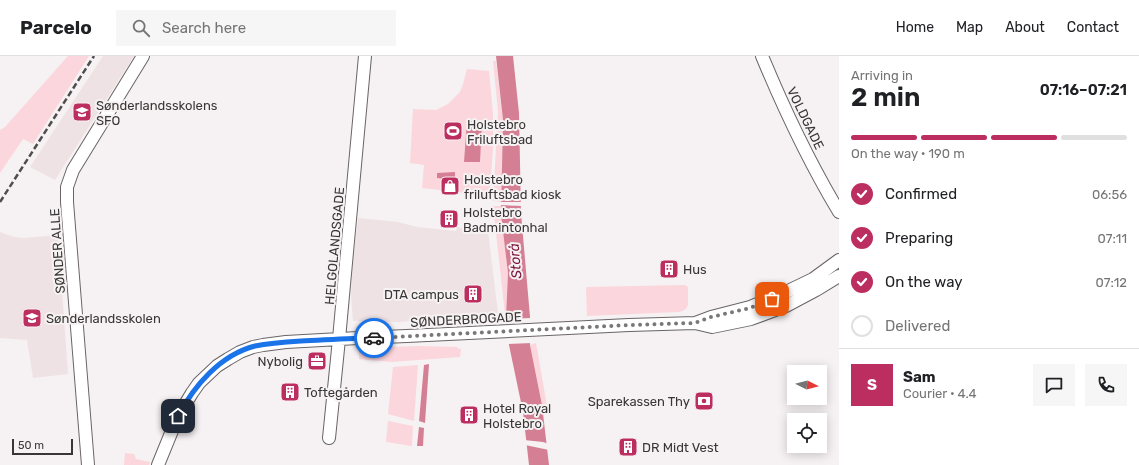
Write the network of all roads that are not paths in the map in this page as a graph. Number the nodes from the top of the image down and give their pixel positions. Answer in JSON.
{"nodes":[{"id":1,"x":143,"y":56,"type":"edge"},
{"id":2,"x":365,"y":56,"type":"edge"},
{"id":3,"x":762,"y":56,"type":"edge"},
{"id":4,"x":839,"y":212,"type":"edge"},
{"id":5,"x":839,"y":260,"type":"edge"},
{"id":6,"x":839,"y":276,"type":"edge"},
{"id":7,"x":695,"y":323,"type":"junction"},
{"id":8,"x":339,"y":339,"type":"junction"},
{"id":9,"x":328,"y":438,"type":"dead end"},
{"id":10,"x":88,"y":465,"type":"edge"},
{"id":11,"x":158,"y":465,"type":"edge"}],
"edges":[{"from":1,"to":10,"type":"street","name":"SØNDER ALLE"},
{"from":2,"to":8,"type":"street","name":"HELGOLANDSGADE"},
{"from":3,"to":4,"type":"street","name":"VOLDGADE"},
{"from":5,"to":7,"type":"street"},
{"from":6,"to":7,"type":"street"},
{"from":7,"to":8,"type":"street","name":"SØNDERBROGADE"},
{"from":8,"to":9,"type":"street","name":"HELGOLANDSGADE"},
{"from":8,"to":11,"type":"street","name":"SØNDERBROGADE"}]}
